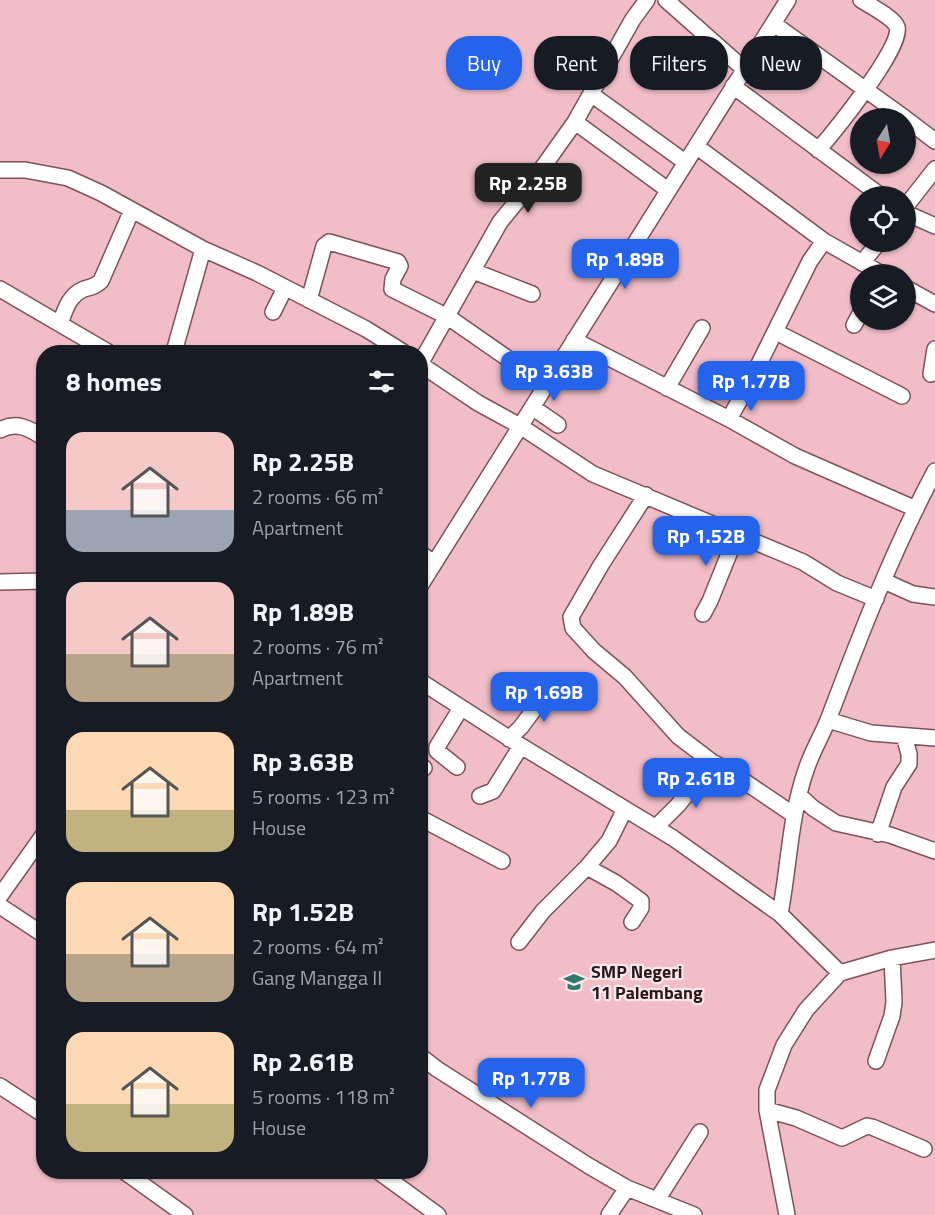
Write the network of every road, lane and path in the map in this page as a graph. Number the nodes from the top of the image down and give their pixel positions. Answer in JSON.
{"nodes":[{"id":1,"x":647,"y":0,"type":"edge"},
{"id":2,"x":666,"y":0,"type":"edge"},
{"id":3,"x":861,"y":0,"type":"edge"},
{"id":4,"x":782,"y":2,"type":"edge"},
{"id":5,"x":774,"y":24,"type":"junction"},
{"id":6,"x":766,"y":36,"type":"edge"},
{"id":7,"x":740,"y":65,"type":"edge"},
{"id":8,"x":740,"y":75,"type":"edge"},
{"id":9,"x":733,"y":86,"type":"junction"},
{"id":10,"x":865,"y":89,"type":"junction"},
{"id":11,"x":591,"y":93,"type":"junction"},
{"id":12,"x":891,"y":108,"type":"edge"},
{"id":13,"x":575,"y":122,"type":"junction"},
{"id":14,"x":916,"y":127,"type":"edge"},
{"id":15,"x":935,"y":141,"type":"edge"},
{"id":16,"x":696,"y":146,"type":"junction"},
{"id":17,"x":818,"y":150,"type":"junction"},
{"id":18,"x":686,"y":162,"type":"junction"},
{"id":19,"x":935,"y":169,"type":"edge"},
{"id":20,"x":0,"y":170,"type":"edge"},
{"id":21,"x":867,"y":186,"type":"edge"},
{"id":22,"x":668,"y":190,"type":"junction"},
{"id":23,"x":916,"y":193,"type":"edge"},
{"id":24,"x":132,"y":210,"type":"junction"},
{"id":25,"x":916,"y":217,"type":"edge"},
{"id":26,"x":935,"y":226,"type":"edge"},
{"id":27,"x":824,"y":242,"type":"junction"},
{"id":28,"x":202,"y":249,"type":"junction"},
{"id":29,"x":871,"y":252,"type":"edge"},
{"id":30,"x":862,"y":263,"type":"joint"},
{"id":31,"x":473,"y":271,"type":"junction"},
{"id":32,"x":285,"y":288,"type":"junction"},
{"id":33,"x":532,"y":294,"type":"dead end"},
{"id":34,"x":916,"y":294,"type":"edge"},
{"id":35,"x":2,"y":295,"type":"edge"},
{"id":36,"x":309,"y":300,"type":"junction"},
{"id":37,"x":935,"y":304,"type":"edge"},
{"id":38,"x":273,"y":312,"type":"dead end"},
{"id":39,"x":448,"y":317,"type":"junction"},
{"id":40,"x":60,"y":324,"type":"junction"},
{"id":41,"x":702,"y":328,"type":"dead end"},
{"id":42,"x":776,"y":332,"type":"junction"},
{"id":43,"x":574,"y":340,"type":"junction"},
{"id":44,"x":94,"y":345,"type":"edge"},
{"id":45,"x":176,"y":345,"type":"edge"},
{"id":46,"x":392,"y":345,"type":"edge"},
{"id":47,"x":935,"y":349,"type":"edge"},
{"id":48,"x":428,"y":351,"type":"edge"},
{"id":49,"x":428,"y":369,"type":"edge"},
{"id":50,"x":931,"y":374,"type":"dead end"},
{"id":51,"x":546,"y":385,"type":"junction"},
{"id":52,"x":667,"y":388,"type":"junction"},
{"id":53,"x":902,"y":396,"type":"dead end"},
{"id":54,"x":532,"y":407,"type":"junction"},
{"id":55,"x":729,"y":419,"type":"junction"},
{"id":56,"x":558,"y":425,"type":"dead end"},
{"id":57,"x":520,"y":426,"type":"junction"},
{"id":58,"x":0,"y":430,"type":"edge"},
{"id":59,"x":36,"y":433,"type":"edge"},
{"id":60,"x":935,"y":471,"type":"edge"},
{"id":61,"x":646,"y":495,"type":"junction"},
{"id":62,"x":916,"y":509,"type":"junction"},
{"id":63,"x":737,"y":534,"type":"junction"},
{"id":64,"x":428,"y":559,"type":"edge"},
{"id":65,"x":434,"y":563,"type":"junction"},
{"id":66,"x":428,"y":573,"type":"edge"},
{"id":67,"x":884,"y":580,"type":"junction"},
{"id":68,"x":36,"y":581,"type":"edge"},
{"id":69,"x":0,"y":582,"type":"edge"},
{"id":70,"x":935,"y":597,"type":"edge"},
{"id":71,"x":876,"y":599,"type":"junction"},
{"id":72,"x":703,"y":614,"type":"dead end"},
{"id":73,"x":553,"y":684,"type":"dead end"},
{"id":74,"x":428,"y":686,"type":"edge"},
{"id":75,"x":461,"y":708,"type":"junction"},
{"id":76,"x":828,"y":720,"type":"junction"},
{"id":77,"x":904,"y":736,"type":"junction"},
{"id":78,"x":935,"y":738,"type":"edge"},
{"id":79,"x":515,"y":743,"type":"junction"},
{"id":80,"x":712,"y":762,"type":"junction"},
{"id":81,"x":457,"y":767,"type":"dead end"},
{"id":82,"x":799,"y":795,"type":"junction"},
{"id":83,"x":480,"y":796,"type":"dead end"},
{"id":84,"x":625,"y":809,"type":"junction"},
{"id":85,"x":794,"y":815,"type":"junction"},
{"id":86,"x":428,"y":822,"type":"edge"},
{"id":87,"x":656,"y":827,"type":"junction"},
{"id":88,"x":878,"y":834,"type":"junction"},
{"id":89,"x":36,"y":845,"type":"edge"},
{"id":90,"x":935,"y":851,"type":"edge"},
{"id":91,"x":502,"y":861,"type":"dead end"},
{"id":92,"x":587,"y":867,"type":"junction"},
{"id":93,"x":0,"y":896,"type":"edge"},
{"id":94,"x":0,"y":906,"type":"edge"},
{"id":95,"x":780,"y":914,"type":"junction"},
{"id":96,"x":632,"y":922,"type":"dead end"},
{"id":97,"x":36,"y":930,"type":"edge"},
{"id":98,"x":519,"y":942,"type":"dead end"},
{"id":99,"x":935,"y":950,"type":"edge"},
{"id":100,"x":892,"y":958,"type":"junction"},
{"id":101,"x":840,"y":973,"type":"junction"},
{"id":102,"x":876,"y":1061,"type":"dead end"},
{"id":103,"x":428,"y":1062,"type":"edge"},
{"id":104,"x":0,"y":1086,"type":"edge"},
{"id":105,"x":36,"y":1110,"type":"edge"},
{"id":106,"x":767,"y":1110,"type":"junction"},
{"id":107,"x":700,"y":1132,"type":"dead end"},
{"id":108,"x":924,"y":1149,"type":"dead end"},
{"id":109,"x":135,"y":1179,"type":"edge"},
{"id":110,"x":389,"y":1179,"type":"edge"},
{"id":111,"x":627,"y":1188,"type":"junction"},
{"id":112,"x":657,"y":1200,"type":"junction"},
{"id":113,"x":185,"y":1215,"type":"edge"},
{"id":114,"x":438,"y":1215,"type":"edge"},
{"id":115,"x":609,"y":1215,"type":"edge"},
{"id":116,"x":694,"y":1215,"type":"edge"},
{"id":117,"x":787,"y":1215,"type":"edge"}],
"edges":[{"from":1,"to":11,"type":"street"},
{"from":2,"to":7,"type":"street"},
{"from":3,"to":10,"type":"street"},
{"from":4,"to":5,"type":"street"},
{"from":5,"to":6,"type":"street"},
{"from":5,"to":10,"type":"street"},
{"from":8,"to":9,"type":"street"},
{"from":9,"to":16,"type":"street"},
{"from":9,"to":17,"type":"street"},
{"from":10,"to":12,"type":"street"},
{"from":10,"to":17,"type":"street"},
{"from":11,"to":13,"type":"street"},
{"from":11,"to":18,"type":"street"},
{"from":13,"to":22,"type":"street"},
{"from":13,"to":31,"type":"street"},
{"from":14,"to":15,"type":"street"},
{"from":16,"to":18,"type":"street"},
{"from":16,"to":27,"type":"street"},
{"from":17,"to":21,"type":"street"},
{"from":18,"to":22,"type":"street"},
{"from":19,"to":23,"type":"street"},
{"from":20,"to":24,"type":"street"},
{"from":22,"to":43,"type":"street"},
{"from":24,"to":28,"type":"street"},
{"from":24,"to":40,"type":"street"},
{"from":25,"to":26,"type":"street"},
{"from":27,"to":30,"type":"street"},
{"from":27,"to":42,"type":"street"},
{"from":28,"to":32,"type":"street"},
{"from":28,"to":45,"type":"street"},
{"from":29,"to":30,"type":"street"},
{"from":31,"to":33,"type":"street"},
{"from":31,"to":39,"type":"street"},
{"from":32,"to":36,"type":"street"},
{"from":32,"to":38,"type":"street"},
{"from":34,"to":37,"type":"street"},
{"from":35,"to":40,"type":"street"},
{"from":36,"to":39,"type":"street"},
{"from":36,"to":46,"type":"street"},
{"from":39,"to":48,"type":"street"},
{"from":39,"to":51,"type":"street"},
{"from":40,"to":44,"type":"street"},
{"from":41,"to":52,"type":"street"},
{"from":42,"to":53,"type":"street"},
{"from":42,"to":55,"type":"street"},
{"from":43,"to":51,"type":"street"},
{"from":43,"to":52,"type":"street"},
{"from":47,"to":50,"type":"street"},
{"from":49,"to":57,"type":"street"},
{"from":51,"to":54,"type":"street"},
{"from":52,"to":55,"type":"street"},
{"from":54,"to":56,"type":"street"},
{"from":54,"to":57,"type":"street"},
{"from":55,"to":62,"type":"street"},
{"from":57,"to":61,"type":"street"},
{"from":57,"to":65,"type":"street"},
{"from":58,"to":59,"type":"street"},
{"from":60,"to":62,"type":"street"},
{"from":61,"to":63,"type":"street"},
{"from":61,"to":80,"type":"street"},
{"from":62,"to":67,"type":"street"},
{"from":63,"to":71,"type":"street"},
{"from":63,"to":72,"type":"street"},
{"from":64,"to":65,"type":"street"},
{"from":65,"to":66,"type":"street"},
{"from":67,"to":70,"type":"street"},
{"from":67,"to":71,"type":"street"},
{"from":68,"to":69,"type":"street"},
{"from":71,"to":76,"type":"street"},
{"from":73,"to":79,"type":"street"},
{"from":74,"to":75,"type":"street"},
{"from":75,"to":79,"type":"street"},
{"from":75,"to":81,"type":"street"},
{"from":76,"to":77,"type":"street"},
{"from":76,"to":82,"type":"street"},
{"from":77,"to":78,"type":"street"},
{"from":77,"to":88,"type":"street"},
{"from":79,"to":83,"type":"street"},
{"from":79,"to":84,"type":"street"},
{"from":80,"to":85,"type":"street"},
{"from":80,"to":87,"type":"street"},
{"from":82,"to":85,"type":"street"},
{"from":82,"to":88,"type":"street"},
{"from":84,"to":87,"type":"street"},
{"from":84,"to":92,"type":"street"},
{"from":85,"to":95,"type":"street"},
{"from":86,"to":91,"type":"street"},
{"from":87,"to":95,"type":"street"},
{"from":88,"to":90,"type":"street"},
{"from":89,"to":93,"type":"street"},
{"from":92,"to":96,"type":"street"},
{"from":92,"to":98,"type":"street"},
{"from":94,"to":97,"type":"street"},
{"from":95,"to":101,"type":"street"},
{"from":99,"to":100,"type":"street"},
{"from":100,"to":101,"type":"street"},
{"from":100,"to":102,"type":"street"},
{"from":101,"to":106,"type":"street"},
{"from":103,"to":111,"type":"street"},
{"from":104,"to":105,"type":"street"},
{"from":106,"to":108,"type":"street"},
{"from":106,"to":117,"type":"street"},
{"from":107,"to":112,"type":"street"},
{"from":109,"to":113,"type":"street"},
{"from":110,"to":114,"type":"street"},
{"from":111,"to":112,"type":"street"},
{"from":111,"to":115,"type":"street"},
{"from":112,"to":116,"type":"street"}]}
